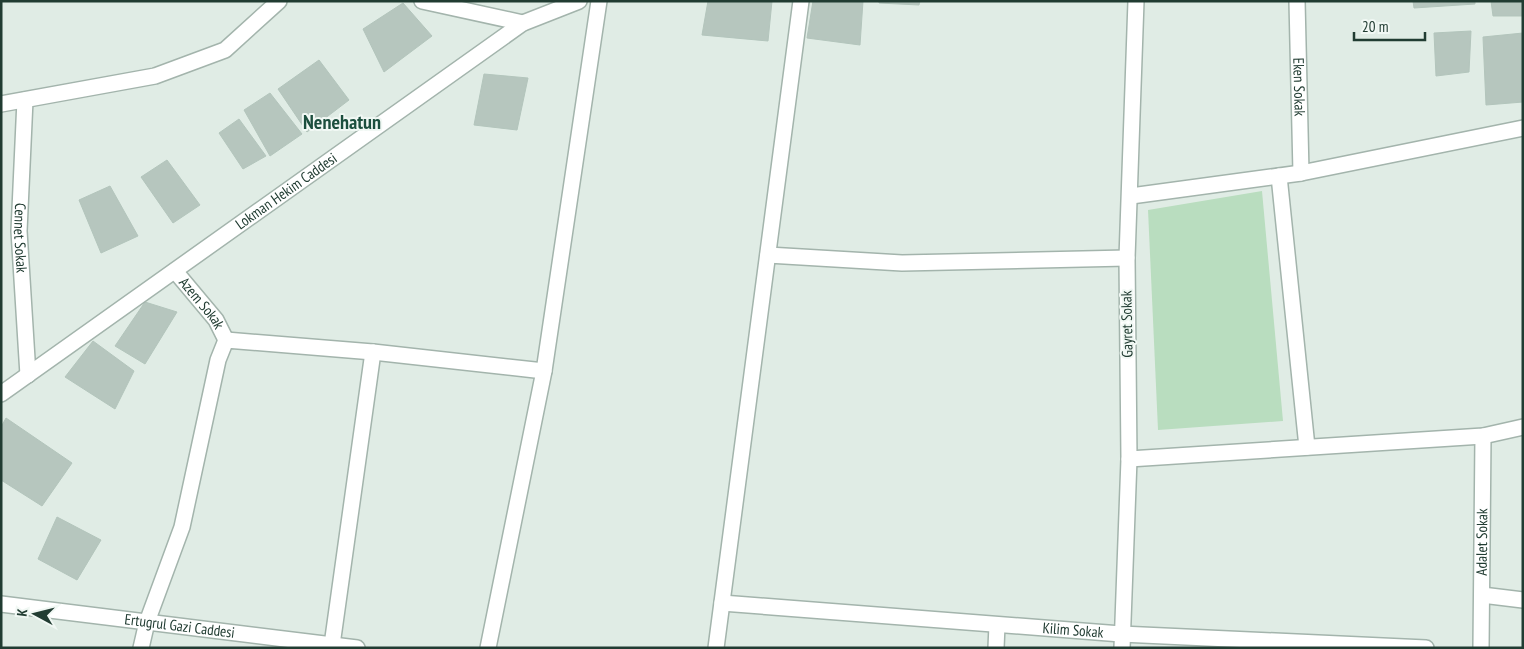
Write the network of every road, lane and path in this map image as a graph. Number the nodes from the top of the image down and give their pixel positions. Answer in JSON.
{"nodes":[{"id":1,"x":279,"y":1,"type":"edge"},
{"id":2,"x":422,"y":1,"type":"edge"},
{"id":3,"x":579,"y":1,"type":"edge"},
{"id":4,"x":600,"y":1,"type":"edge"},
{"id":5,"x":801,"y":1,"type":"edge"},
{"id":6,"x":1136,"y":1,"type":"edge"},
{"id":7,"x":1298,"y":1,"type":"edge"},
{"id":8,"x":524,"y":23,"type":"junction"},
{"id":9,"x":25,"y":100,"type":"junction"},
{"id":10,"x":1,"y":104,"type":"edge"},
{"id":11,"x":1523,"y":128,"type":"edge"},
{"id":12,"x":1301,"y":173,"type":"junction"},
{"id":13,"x":1279,"y":176,"type":"junction"},
{"id":14,"x":1131,"y":196,"type":"junction"},
{"id":15,"x":768,"y":255,"type":"junction"},
{"id":16,"x":1127,"y":258,"type":"junction"},
{"id":17,"x":175,"y":271,"type":"junction"},
{"id":18,"x":226,"y":340,"type":"junction"},
{"id":19,"x":373,"y":352,"type":"junction"},
{"id":20,"x":544,"y":371,"type":"junction"},
{"id":21,"x":28,"y":375,"type":"junction"},
{"id":22,"x":1,"y":394,"type":"edge"},
{"id":23,"x":1523,"y":427,"type":"edge"},
{"id":24,"x":1483,"y":436,"type":"junction"},
{"id":25,"x":1307,"y":447,"type":"junction"},
{"id":26,"x":1129,"y":459,"type":"junction"},
{"id":27,"x":1482,"y":595,"type":"junction"},
{"id":28,"x":1523,"y":600,"type":"edge"},
{"id":29,"x":722,"y":603,"type":"junction"},
{"id":30,"x":1,"y":604,"type":"edge"},
{"id":31,"x":146,"y":622,"type":"junction"},
{"id":32,"x":997,"y":625,"type":"junction"},
{"id":33,"x":1121,"y":641,"type":"edge"},
{"id":34,"x":280,"y":643,"type":"edge"},
{"id":35,"x":1198,"y":643,"type":"edge"},
{"id":36,"x":332,"y":645,"type":"junction"},
{"id":37,"x":1333,"y":646,"type":"edge"},
{"id":38,"x":141,"y":648,"type":"edge"},
{"id":39,"x":357,"y":648,"type":"edge"},
{"id":40,"x":488,"y":648,"type":"edge"},
{"id":41,"x":716,"y":648,"type":"edge"},
{"id":42,"x":996,"y":648,"type":"edge"},
{"id":43,"x":1426,"y":648,"type":"edge"},
{"id":44,"x":1482,"y":648,"type":"edge"}],
"edges":[{"from":1,"to":9,"type":"street"},
{"from":2,"to":8,"type":"street"},
{"from":3,"to":8,"type":"street","name":"Lokman Hekim Caddesi"},
{"from":4,"to":20,"type":"street"},
{"from":5,"to":15,"type":"street"},
{"from":6,"to":14,"type":"street","name":"Gayret Sokak"},
{"from":7,"to":12,"type":"street","name":"Eken Sokak"},
{"from":8,"to":17,"type":"street","name":"Lokman Hekim Caddesi"},
{"from":9,"to":10,"type":"street"},
{"from":9,"to":21,"type":"street","name":"Cennet Sokak"},
{"from":11,"to":12,"type":"street"},
{"from":12,"to":13,"type":"street"},
{"from":13,"to":14,"type":"street"},
{"from":13,"to":25,"type":"street"},
{"from":14,"to":16,"type":"street","name":"Gayret Sokak"},
{"from":15,"to":16,"type":"street"},
{"from":15,"to":29,"type":"street"},
{"from":16,"to":26,"type":"street","name":"Gayret Sokak"},
{"from":17,"to":18,"type":"street","name":"Azem Sokak"},
{"from":17,"to":21,"type":"street","name":"Lokman Hekim Caddesi"},
{"from":18,"to":19,"type":"street"},
{"from":18,"to":31,"type":"street"},
{"from":19,"to":20,"type":"street"},
{"from":19,"to":36,"type":"street"},
{"from":20,"to":40,"type":"street"},
{"from":21,"to":22,"type":"street","name":"Lokman Hekim Caddesi"},
{"from":23,"to":24,"type":"street"},
{"from":24,"to":25,"type":"street"},
{"from":24,"to":27,"type":"street","name":"Adalet Sokak"},
{"from":25,"to":26,"type":"street"},
{"from":26,"to":33,"type":"street","name":"Gayret Sokak"},
{"from":27,"to":28,"type":"street"},
{"from":27,"to":44,"type":"street","name":"Adalet Sokak"},
{"from":29,"to":32,"type":"street","name":"Kilim Sokak"},
{"from":29,"to":41,"type":"street"},
{"from":30,"to":31,"type":"street","name":"Ertugrul Gazi Caddesi"},
{"from":31,"to":34,"type":"street","name":"Ertugrul Gazi Caddesi"},
{"from":31,"to":38,"type":"street"},
{"from":32,"to":33,"type":"street","name":"Kilim Sokak"},
{"from":32,"to":42,"type":"street"},
{"from":33,"to":35,"type":"street","name":"Kilim Sokak"},
{"from":34,"to":36,"type":"street","name":"Ertugrul Gazi Caddesi"},
{"from":35,"to":37,"type":"street","name":"Kilim Sokak"},
{"from":36,"to":39,"type":"street","name":"Ertugrul Gazi Caddesi"},
{"from":37,"to":43,"type":"street","name":"Kilim Sokak"}]}
